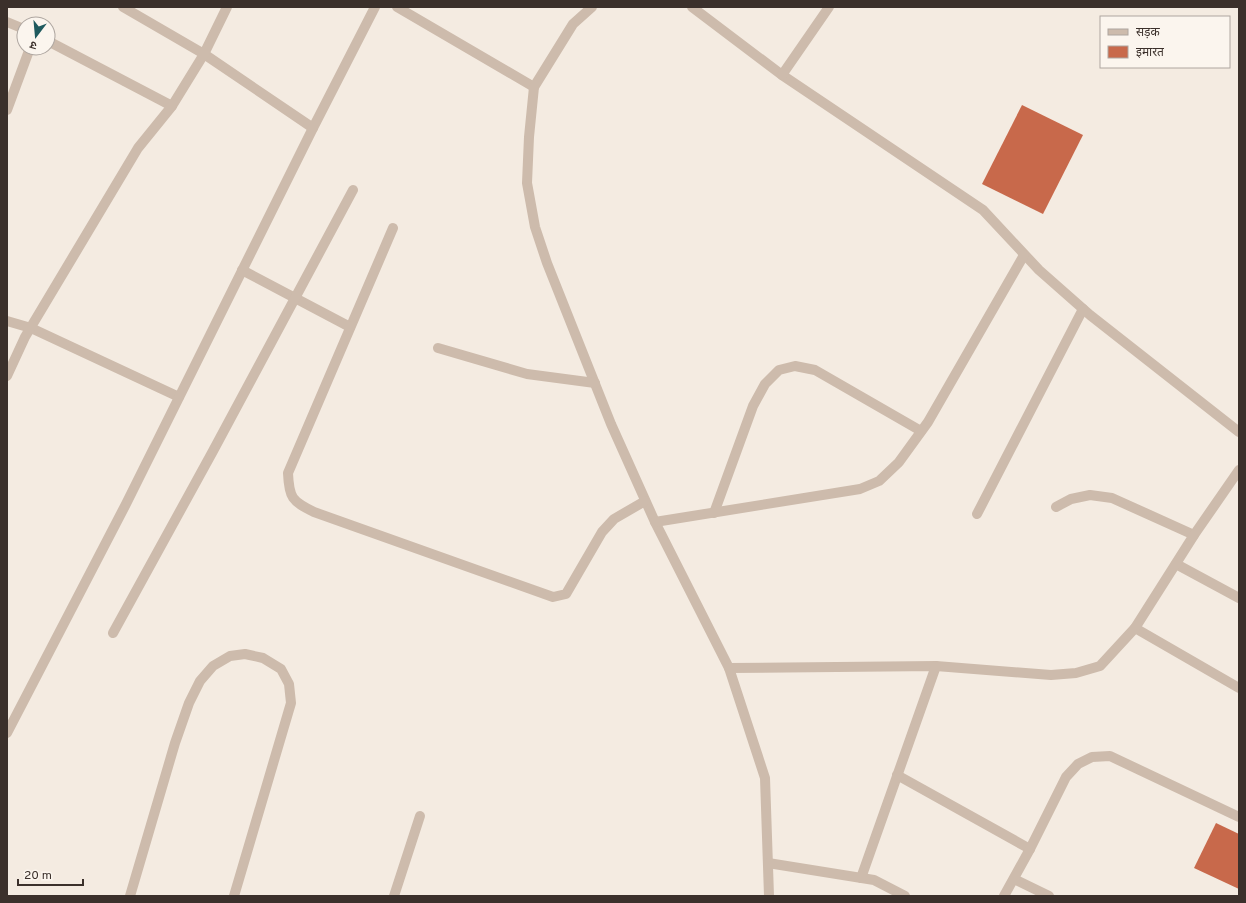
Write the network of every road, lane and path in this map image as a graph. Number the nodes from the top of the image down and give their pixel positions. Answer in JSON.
{"nodes":[{"id":1,"x":123,"y":7,"type":"edge"},
{"id":2,"x":227,"y":7,"type":"edge"},
{"id":3,"x":375,"y":7,"type":"edge"},
{"id":4,"x":397,"y":7,"type":"edge"},
{"id":5,"x":592,"y":7,"type":"edge"},
{"id":6,"x":692,"y":7,"type":"edge"},
{"id":7,"x":829,"y":7,"type":"edge"},
{"id":8,"x":56,"y":45,"type":"edge"},
{"id":9,"x":204,"y":54,"type":"junction"},
{"id":10,"x":27,"y":56,"type":"edge"},
{"id":11,"x":782,"y":74,"type":"junction"},
{"id":12,"x":534,"y":87,"type":"junction"},
{"id":13,"x":172,"y":106,"type":"junction"},
{"id":14,"x":7,"y":110,"type":"edge"},
{"id":15,"x":313,"y":128,"type":"junction"},
{"id":16,"x":353,"y":190,"type":"dead end"},
{"id":17,"x":393,"y":228,"type":"dead end"},
{"id":18,"x":1024,"y":255,"type":"junction"},
{"id":19,"x":242,"y":270,"type":"junction"},
{"id":20,"x":295,"y":298,"type":"junction"},
{"id":21,"x":1083,"y":309,"type":"junction"},
{"id":22,"x":7,"y":321,"type":"edge"},
{"id":23,"x":350,"y":327,"type":"junction"},
{"id":24,"x":31,"y":328,"type":"junction"},
{"id":25,"x":438,"y":348,"type":"dead end"},
{"id":26,"x":7,"y":376,"type":"edge"},
{"id":27,"x":595,"y":383,"type":"junction"},
{"id":28,"x":179,"y":397,"type":"junction"},
{"id":29,"x":921,"y":431,"type":"junction"},
{"id":30,"x":1239,"y":432,"type":"edge"},
{"id":31,"x":1239,"y":470,"type":"edge"},
{"id":32,"x":645,"y":501,"type":"junction"},
{"id":33,"x":1056,"y":507,"type":"dead end"},
{"id":34,"x":714,"y":513,"type":"junction"},
{"id":35,"x":977,"y":514,"type":"dead end"},
{"id":36,"x":655,"y":522,"type":"junction"},
{"id":37,"x":1194,"y":535,"type":"junction"},
{"id":38,"x":1176,"y":564,"type":"junction"},
{"id":39,"x":1239,"y":598,"type":"edge"},
{"id":40,"x":1135,"y":628,"type":"junction"},
{"id":41,"x":113,"y":633,"type":"dead end"},
{"id":42,"x":936,"y":666,"type":"junction"},
{"id":43,"x":729,"y":668,"type":"junction"},
{"id":44,"x":1239,"y":688,"type":"edge"},
{"id":45,"x":7,"y":733,"type":"edge"},
{"id":46,"x":897,"y":775,"type":"junction"},
{"id":47,"x":420,"y":816,"type":"dead end"},
{"id":48,"x":1239,"y":817,"type":"edge"},
{"id":49,"x":1030,"y":849,"type":"junction"},
{"id":50,"x":768,"y":863,"type":"junction"},
{"id":51,"x":861,"y":878,"type":"junction"},
{"id":52,"x":1014,"y":879,"type":"junction"},
{"id":53,"x":130,"y":896,"type":"edge"},
{"id":54,"x":234,"y":896,"type":"edge"},
{"id":55,"x":394,"y":896,"type":"edge"},
{"id":56,"x":769,"y":896,"type":"edge"},
{"id":57,"x":905,"y":896,"type":"edge"},
{"id":58,"x":1004,"y":896,"type":"edge"},
{"id":59,"x":1049,"y":896,"type":"edge"}],
"edges":[{"from":1,"to":9,"type":"street"},
{"from":2,"to":9,"type":"street"},
{"from":3,"to":15,"type":"street"},
{"from":4,"to":12,"type":"street"},
{"from":5,"to":12,"type":"street"},
{"from":6,"to":11,"type":"street"},
{"from":7,"to":11,"type":"street"},
{"from":8,"to":13,"type":"street"},
{"from":9,"to":13,"type":"street"},
{"from":9,"to":15,"type":"street"},
{"from":10,"to":14,"type":"street"},
{"from":11,"to":18,"type":"street"},
{"from":12,"to":27,"type":"street"},
{"from":13,"to":24,"type":"street"},
{"from":15,"to":19,"type":"street"},
{"from":16,"to":20,"type":"street"},
{"from":17,"to":23,"type":"street"},
{"from":18,"to":21,"type":"street"},
{"from":18,"to":29,"type":"street"},
{"from":19,"to":20,"type":"street"},
{"from":19,"to":28,"type":"street"},
{"from":20,"to":23,"type":"street"},
{"from":20,"to":41,"type":"street"},
{"from":21,"to":30,"type":"street"},
{"from":21,"to":35,"type":"street"},
{"from":22,"to":24,"type":"street"},
{"from":23,"to":32,"type":"street"},
{"from":24,"to":26,"type":"street"},
{"from":24,"to":28,"type":"street"},
{"from":25,"to":27,"type":"street"},
{"from":27,"to":32,"type":"street"},
{"from":28,"to":45,"type":"street"},
{"from":29,"to":34,"type":"street"},
{"from":29,"to":34,"type":"street"},
{"from":31,"to":37,"type":"street"},
{"from":32,"to":36,"type":"street"},
{"from":33,"to":37,"type":"street"},
{"from":34,"to":36,"type":"street"},
{"from":36,"to":43,"type":"street"},
{"from":37,"to":38,"type":"street"},
{"from":38,"to":39,"type":"street"},
{"from":38,"to":40,"type":"street"},
{"from":40,"to":42,"type":"street"},
{"from":40,"to":44,"type":"street"},
{"from":42,"to":43,"type":"street"},
{"from":42,"to":46,"type":"street"},
{"from":43,"to":50,"type":"street"},
{"from":46,"to":49,"type":"street"},
{"from":46,"to":51,"type":"street"},
{"from":47,"to":55,"type":"street"},
{"from":48,"to":49,"type":"street"},
{"from":49,"to":52,"type":"street"},
{"from":50,"to":51,"type":"street"},
{"from":50,"to":56,"type":"street"},
{"from":51,"to":57,"type":"street"},
{"from":52,"to":58,"type":"street"},
{"from":52,"to":59,"type":"street"},
{"from":53,"to":54,"type":"street"}]}
